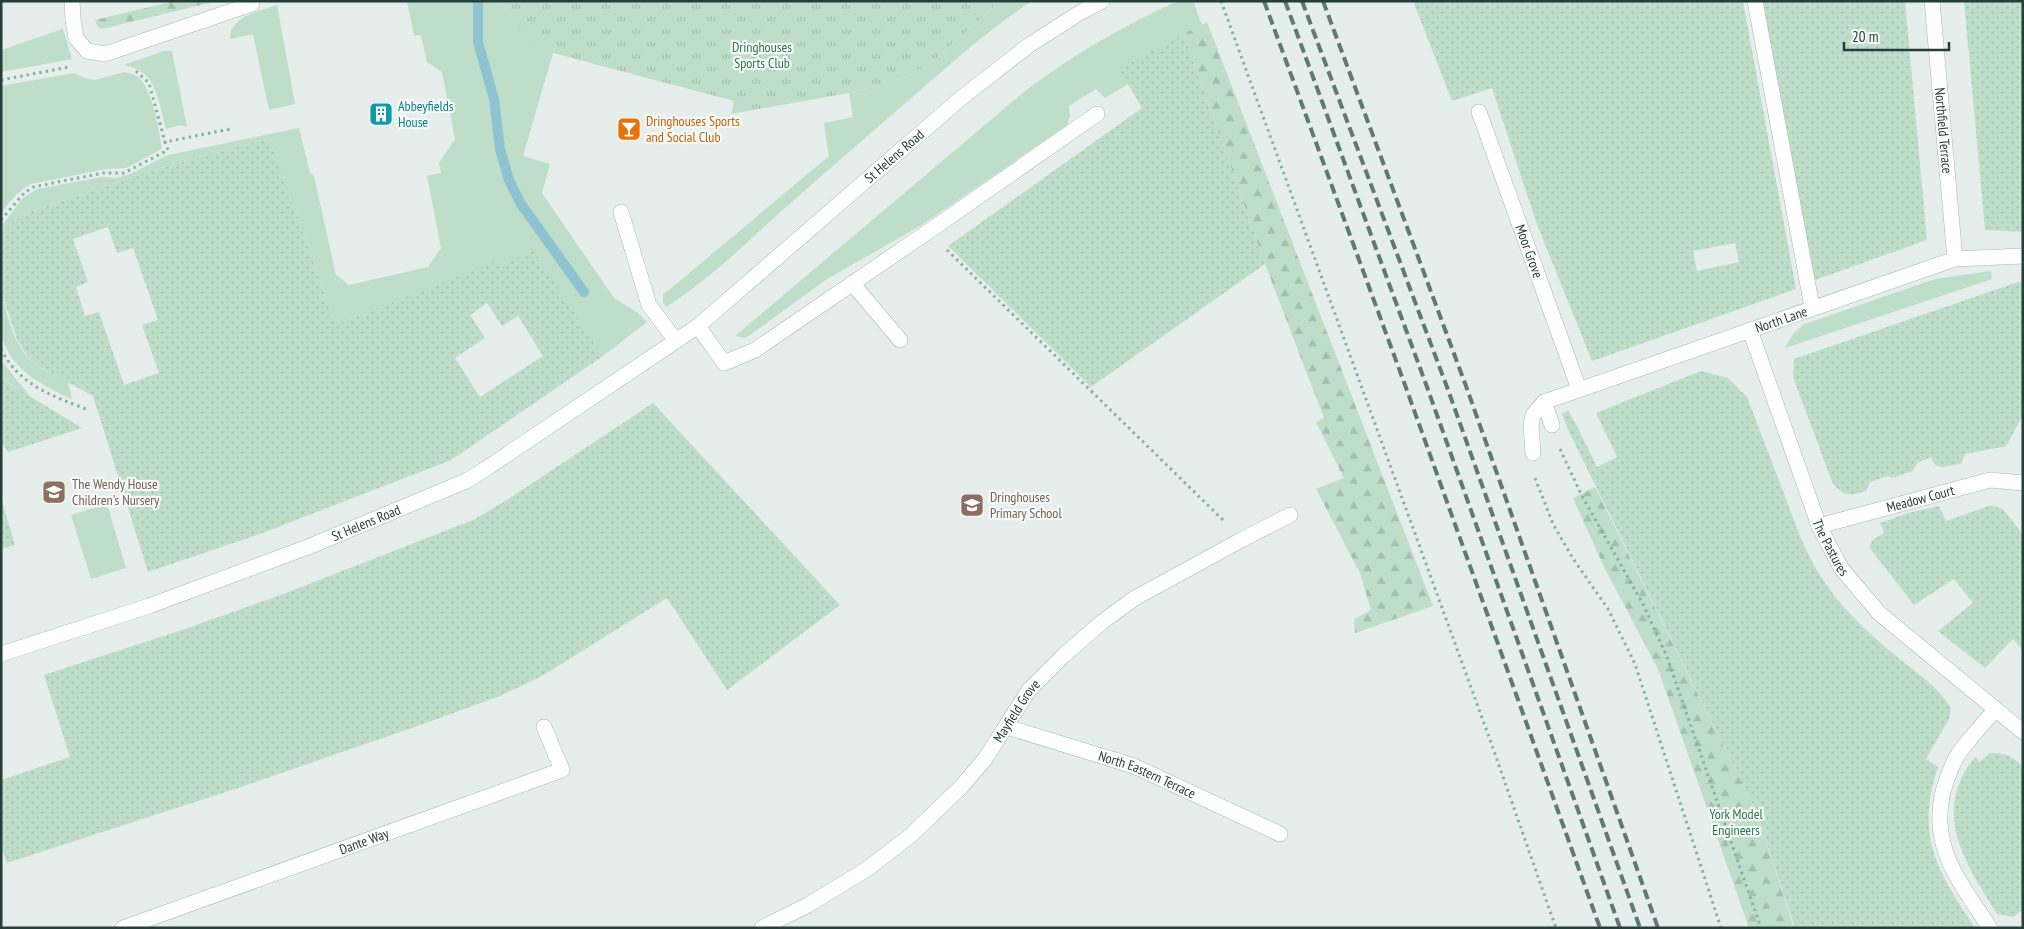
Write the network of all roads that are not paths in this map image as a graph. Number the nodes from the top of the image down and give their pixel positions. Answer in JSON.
{"nodes":[{"id":1,"x":72,"y":1,"type":"edge"},
{"id":2,"x":1102,"y":1,"type":"edge"},
{"id":3,"x":1755,"y":1,"type":"edge"},
{"id":4,"x":1932,"y":1,"type":"edge"},
{"id":5,"x":252,"y":4,"type":"dead end"},
{"id":6,"x":1479,"y":112,"type":"dead end"},
{"id":7,"x":1097,"y":114,"type":"dead end"},
{"id":8,"x":620,"y":212,"type":"dead end"},
{"id":9,"x":2023,"y":256,"type":"edge"},
{"id":10,"x":1955,"y":259,"type":"junction"},
{"id":11,"x":852,"y":283,"type":"junction"},
{"id":12,"x":1812,"y":307,"type":"junction"},
{"id":13,"x":698,"y":326,"type":"junction"},
{"id":14,"x":1750,"y":330,"type":"junction"},
{"id":15,"x":900,"y":340,"type":"dead end"},
{"id":16,"x":676,"y":342,"type":"junction"},
{"id":17,"x":1579,"y":389,"type":"junction"},
{"id":18,"x":1544,"y":402,"type":"junction"},
{"id":19,"x":1552,"y":425,"type":"road end"},
{"id":20,"x":1533,"y":452,"type":"road end"},
{"id":21,"x":2023,"y":483,"type":"edge"},
{"id":22,"x":1290,"y":516,"type":"dead end"},
{"id":23,"x":1819,"y":526,"type":"junction"},
{"id":24,"x":1,"y":654,"type":"edge"},
{"id":25,"x":1996,"y":709,"type":"junction"},
{"id":26,"x":544,"y":727,"type":"dead end"},
{"id":27,"x":1007,"y":727,"type":"junction"},
{"id":28,"x":2023,"y":732,"type":"edge"},
{"id":29,"x":1280,"y":834,"type":"dead end"},
{"id":30,"x":123,"y":928,"type":"edge"},
{"id":31,"x":762,"y":928,"type":"edge"},
{"id":32,"x":1990,"y":928,"type":"edge"}],
"edges":[{"from":1,"to":5,"type":"street"},
{"from":2,"to":13,"type":"street","name":"St Helens Road"},
{"from":3,"to":12,"type":"street"},
{"from":4,"to":10,"type":"street","name":"Northfield Terrace"},
{"from":6,"to":17,"type":"street","name":"Moor Grove"},
{"from":7,"to":11,"type":"street"},
{"from":8,"to":16,"type":"street"},
{"from":9,"to":10,"type":"street","name":"North Lane"},
{"from":10,"to":12,"type":"street","name":"North Lane"},
{"from":11,"to":13,"type":"street"},
{"from":11,"to":15,"type":"street"},
{"from":12,"to":14,"type":"street","name":"North Lane"},
{"from":13,"to":16,"type":"street","name":"St Helens Road"},
{"from":14,"to":17,"type":"street","name":"North Lane"},
{"from":14,"to":23,"type":"street","name":"The Pastures"},
{"from":16,"to":24,"type":"street","name":"St Helens Road"},
{"from":17,"to":18,"type":"street","name":"North Lane"},
{"from":18,"to":19,"type":"street"},
{"from":18,"to":20,"type":"street"},
{"from":21,"to":23,"type":"street","name":"Meadow Court"},
{"from":22,"to":27,"type":"street","name":"Mayfield Grove"},
{"from":23,"to":25,"type":"street","name":"The Pastures"},
{"from":25,"to":28,"type":"street","name":"The Pastures"},
{"from":25,"to":32,"type":"street"},
{"from":26,"to":30,"type":"street","name":"Dante Way"},
{"from":27,"to":29,"type":"street","name":"North Eastern Terrace"},
{"from":27,"to":31,"type":"street","name":"Mayfield Grove"}]}
